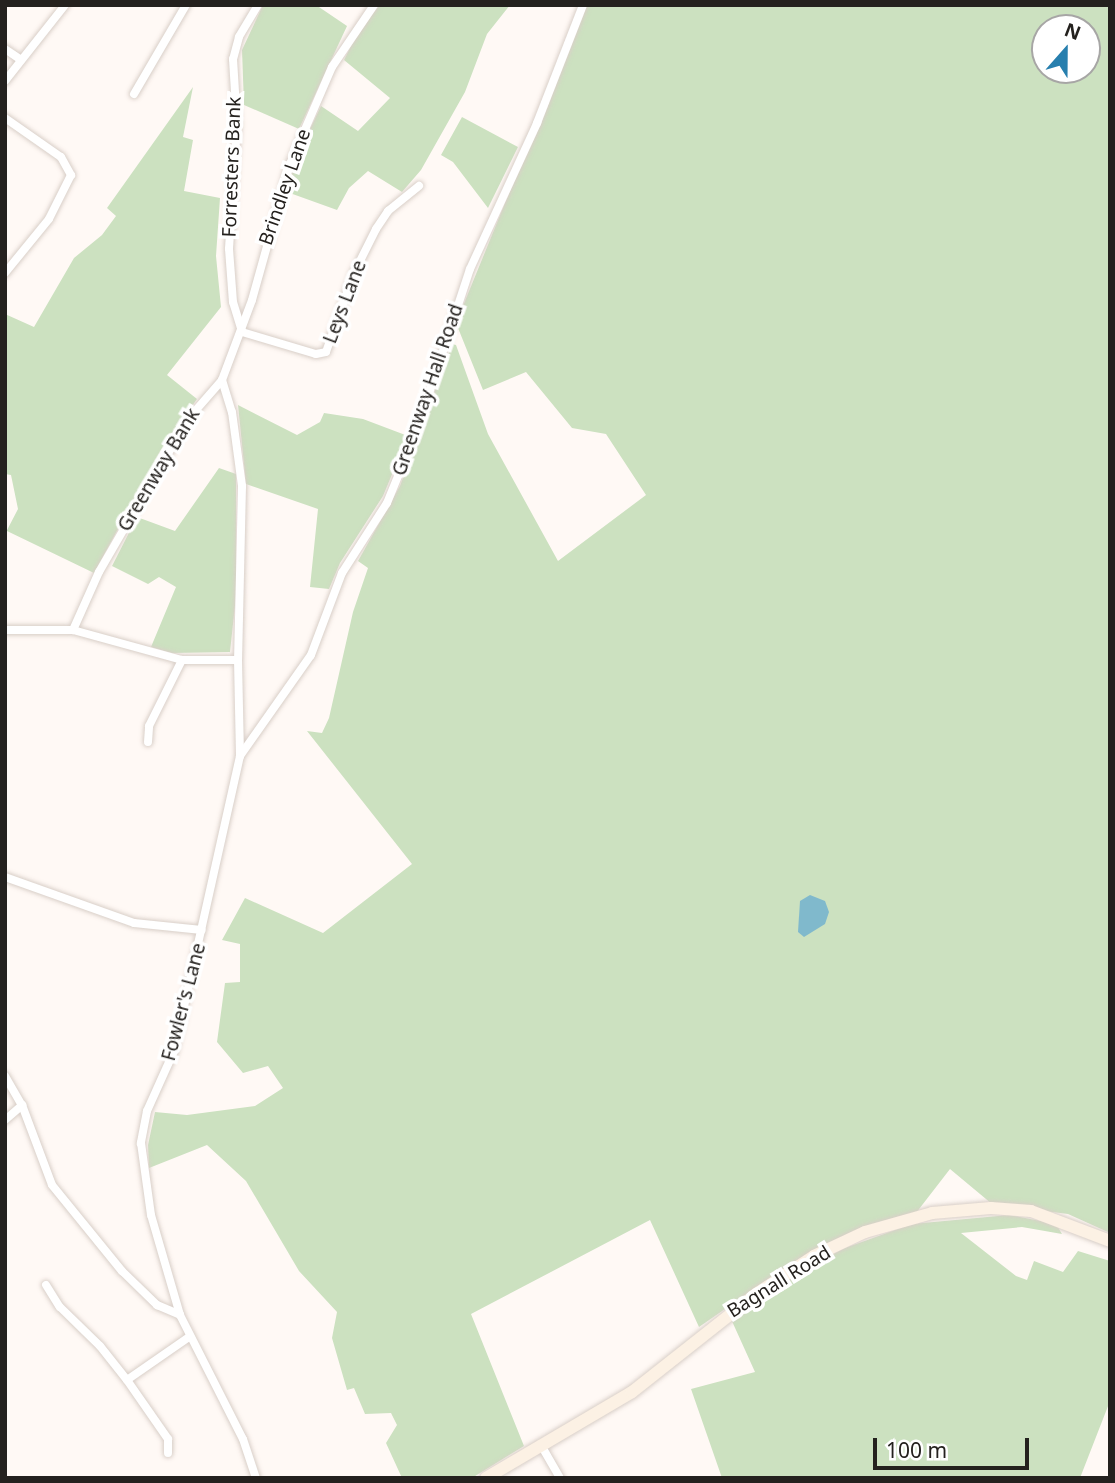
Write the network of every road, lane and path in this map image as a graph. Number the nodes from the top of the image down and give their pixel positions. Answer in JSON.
{"nodes":[{"id":1,"x":65,"y":5,"type":"edge"},
{"id":2,"x":186,"y":5,"type":"edge"},
{"id":3,"x":258,"y":5,"type":"edge"},
{"id":4,"x":374,"y":5,"type":"edge"},
{"id":5,"x":583,"y":5,"type":"edge"},
{"id":6,"x":5,"y":49,"type":"edge"},
{"id":7,"x":20,"y":59,"type":"junction"},
{"id":8,"x":5,"y":81,"type":"edge"},
{"id":9,"x":134,"y":94,"type":"dead end"},
{"id":10,"x":5,"y":118,"type":"edge"},
{"id":11,"x":419,"y":186,"type":"dead end"},
{"id":12,"x":5,"y":273,"type":"edge"},
{"id":13,"x":242,"y":332,"type":"junction"},
{"id":14,"x":222,"y":380,"type":"junction"},
{"id":15,"x":5,"y":630,"type":"edge"},
{"id":16,"x":74,"y":630,"type":"junction"},
{"id":17,"x":182,"y":660,"type":"junction"},
{"id":18,"x":238,"y":660,"type":"junction"},
{"id":19,"x":148,"y":742,"type":"dead end"},
{"id":20,"x":240,"y":756,"type":"junction"},
{"id":21,"x":5,"y":877,"type":"edge"},
{"id":22,"x":202,"y":930,"type":"junction"},
{"id":23,"x":5,"y":1076,"type":"edge"},
{"id":24,"x":22,"y":1105,"type":"junction"},
{"id":25,"x":5,"y":1120,"type":"edge"},
{"id":26,"x":1110,"y":1241,"type":"edge"},
{"id":27,"x":46,"y":1285,"type":"dead end"},
{"id":28,"x":180,"y":1315,"type":"junction"},
{"id":29,"x":189,"y":1337,"type":"junction"},
{"id":30,"x":127,"y":1380,"type":"junction"},
{"id":31,"x":541,"y":1445,"type":"junction"},
{"id":32,"x":168,"y":1453,"type":"dead end"},
{"id":33,"x":256,"y":1478,"type":"edge"},
{"id":34,"x":486,"y":1478,"type":"edge"},
{"id":35,"x":560,"y":1478,"type":"edge"}],
"edges":[{"from":1,"to":7,"type":"street"},
{"from":2,"to":9,"type":"street"},
{"from":3,"to":13,"type":"street","name":"Forresters Bank"},
{"from":4,"to":13,"type":"street","name":"Brindley Lane"},
{"from":5,"to":20,"type":"street","name":"Greenway Hall Road"},
{"from":6,"to":7,"type":"street"},
{"from":7,"to":8,"type":"street"},
{"from":10,"to":12,"type":"street"},
{"from":11,"to":13,"type":"street","name":"Leys Lane"},
{"from":13,"to":14,"type":"street","name":"Brindley Lane"},
{"from":14,"to":16,"type":"street","name":"Greenway Bank"},
{"from":14,"to":18,"type":"street","name":"Greenway Bank"},
{"from":15,"to":16,"type":"street"},
{"from":16,"to":17,"type":"street"},
{"from":17,"to":18,"type":"street"},
{"from":17,"to":19,"type":"street"},
{"from":18,"to":20,"type":"street","name":"Greenway Bank"},
{"from":20,"to":22,"type":"street","name":"Fowler's Lane"},
{"from":21,"to":22,"type":"street"},
{"from":22,"to":28,"type":"street","name":"Fowler's Lane"},
{"from":23,"to":24,"type":"street"},
{"from":24,"to":25,"type":"street"},
{"from":24,"to":28,"type":"street"},
{"from":26,"to":31,"type":"street","name":"Bagnall Road"},
{"from":27,"to":30,"type":"street"},
{"from":28,"to":29,"type":"street","name":"Fowler's Lane"},
{"from":29,"to":30,"type":"street"},
{"from":29,"to":33,"type":"street","name":"Fowler's Lane"},
{"from":30,"to":32,"type":"street"},
{"from":31,"to":34,"type":"street","name":"Bagnall Road"},
{"from":31,"to":35,"type":"street"}]}
